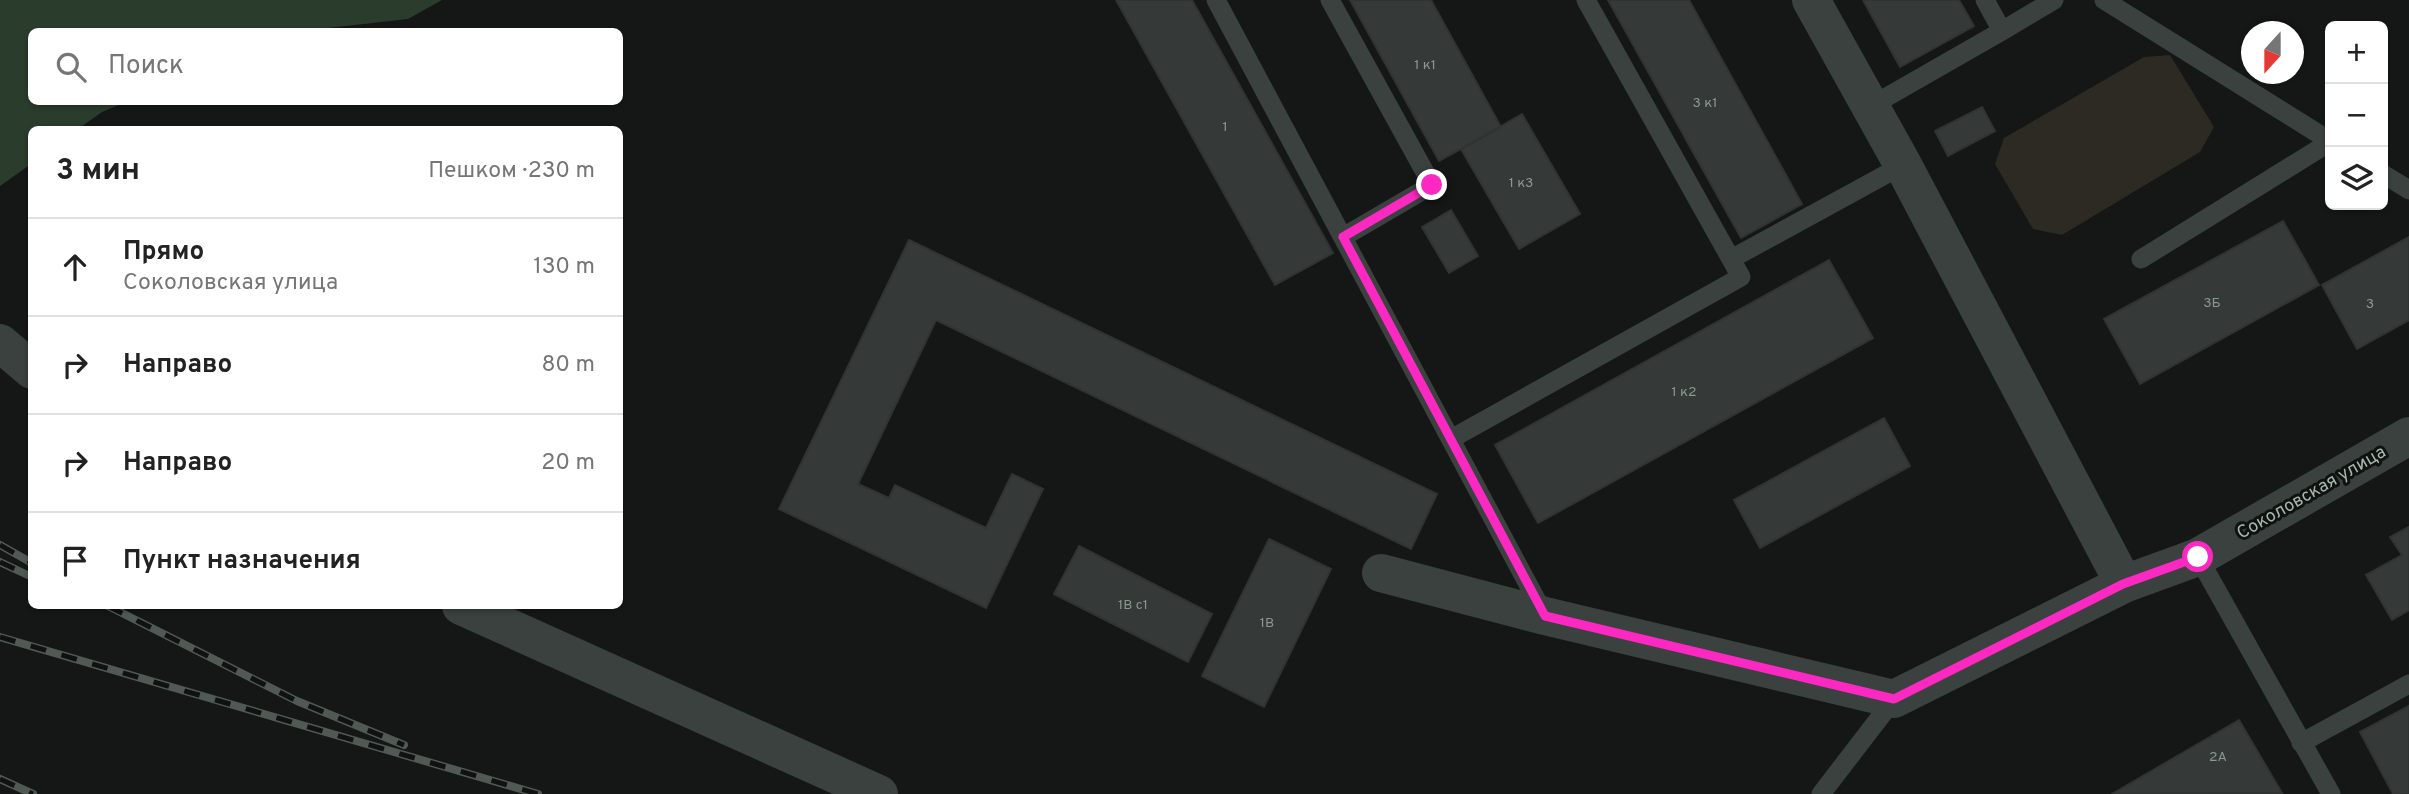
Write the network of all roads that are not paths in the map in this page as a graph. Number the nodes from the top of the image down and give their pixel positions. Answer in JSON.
{"nodes":[{"id":1,"x":1216,"y":0,"type":"edge"},
{"id":2,"x":1331,"y":0,"type":"edge"},
{"id":3,"x":1586,"y":0,"type":"edge"},
{"id":4,"x":1811,"y":0,"type":"edge"},
{"id":5,"x":1985,"y":0,"type":"edge"},
{"id":6,"x":2054,"y":0,"type":"edge"},
{"id":7,"x":2104,"y":0,"type":"edge"},
{"id":8,"x":2002,"y":31,"type":"junction"},
{"id":9,"x":1871,"y":106,"type":"junction"},
{"id":10,"x":2325,"y":139,"type":"edge"},
{"id":11,"x":2325,"y":145,"type":"edge"},
{"id":12,"x":1903,"y":165,"type":"junction"},
{"id":13,"x":2388,"y":177,"type":"edge"},
{"id":14,"x":2409,"y":190,"type":"edge"},
{"id":15,"x":1343,"y":237,"type":"junction"},
{"id":16,"x":1731,"y":259,"type":"junction"},
{"id":17,"x":2141,"y":259,"type":"dead end"},
{"id":18,"x":0,"y":344,"type":"edge"},
{"id":19,"x":28,"y":367,"type":"edge"},
{"id":20,"x":2409,"y":436,"type":"edge"},
{"id":21,"x":1451,"y":439,"type":"junction"},
{"id":22,"x":2198,"y":557,"type":"junction"},
{"id":23,"x":1381,"y":573,"type":"dead end"},
{"id":24,"x":2123,"y":584,"type":"junction"},
{"id":25,"x":468,"y":609,"type":"edge"},
{"id":26,"x":1545,"y":616,"type":"junction"},
{"id":27,"x":2409,"y":684,"type":"edge"},
{"id":28,"x":1894,"y":699,"type":"junction"},
{"id":29,"x":2301,"y":743,"type":"junction"},
{"id":30,"x":879,"y":794,"type":"edge"},
{"id":31,"x":1821,"y":794,"type":"edge"},
{"id":32,"x":2331,"y":794,"type":"edge"}],
"edges":[{"from":1,"to":15,"type":"lane"},
{"from":2,"to":15,"type":"lane"},
{"from":3,"to":16,"type":"lane"},
{"from":4,"to":9,"type":"street"},
{"from":5,"to":8,"type":"lane"},
{"from":6,"to":8,"type":"lane"},
{"from":7,"to":10,"type":"lane"},
{"from":8,"to":9,"type":"lane"},
{"from":9,"to":12,"type":"street"},
{"from":11,"to":17,"type":"lane"},
{"from":12,"to":16,"type":"lane"},
{"from":12,"to":24,"type":"street"},
{"from":13,"to":14,"type":"lane"},
{"from":15,"to":21,"type":"lane"},
{"from":16,"to":21,"type":"lane"},
{"from":18,"to":19,"type":"street"},
{"from":20,"to":22,"type":"street","name":"Соколовская улица"},
{"from":21,"to":26,"type":"lane"},
{"from":22,"to":24,"type":"street","name":"Соколовская улица"},
{"from":22,"to":29,"type":"lane"},
{"from":23,"to":26,"type":"street"},
{"from":24,"to":28,"type":"street","name":"Соколовская улица"},
{"from":25,"to":30,"type":"street"},
{"from":26,"to":28,"type":"street"},
{"from":27,"to":29,"type":"lane"},
{"from":28,"to":31,"type":"lane"},
{"from":29,"to":32,"type":"lane"}]}
